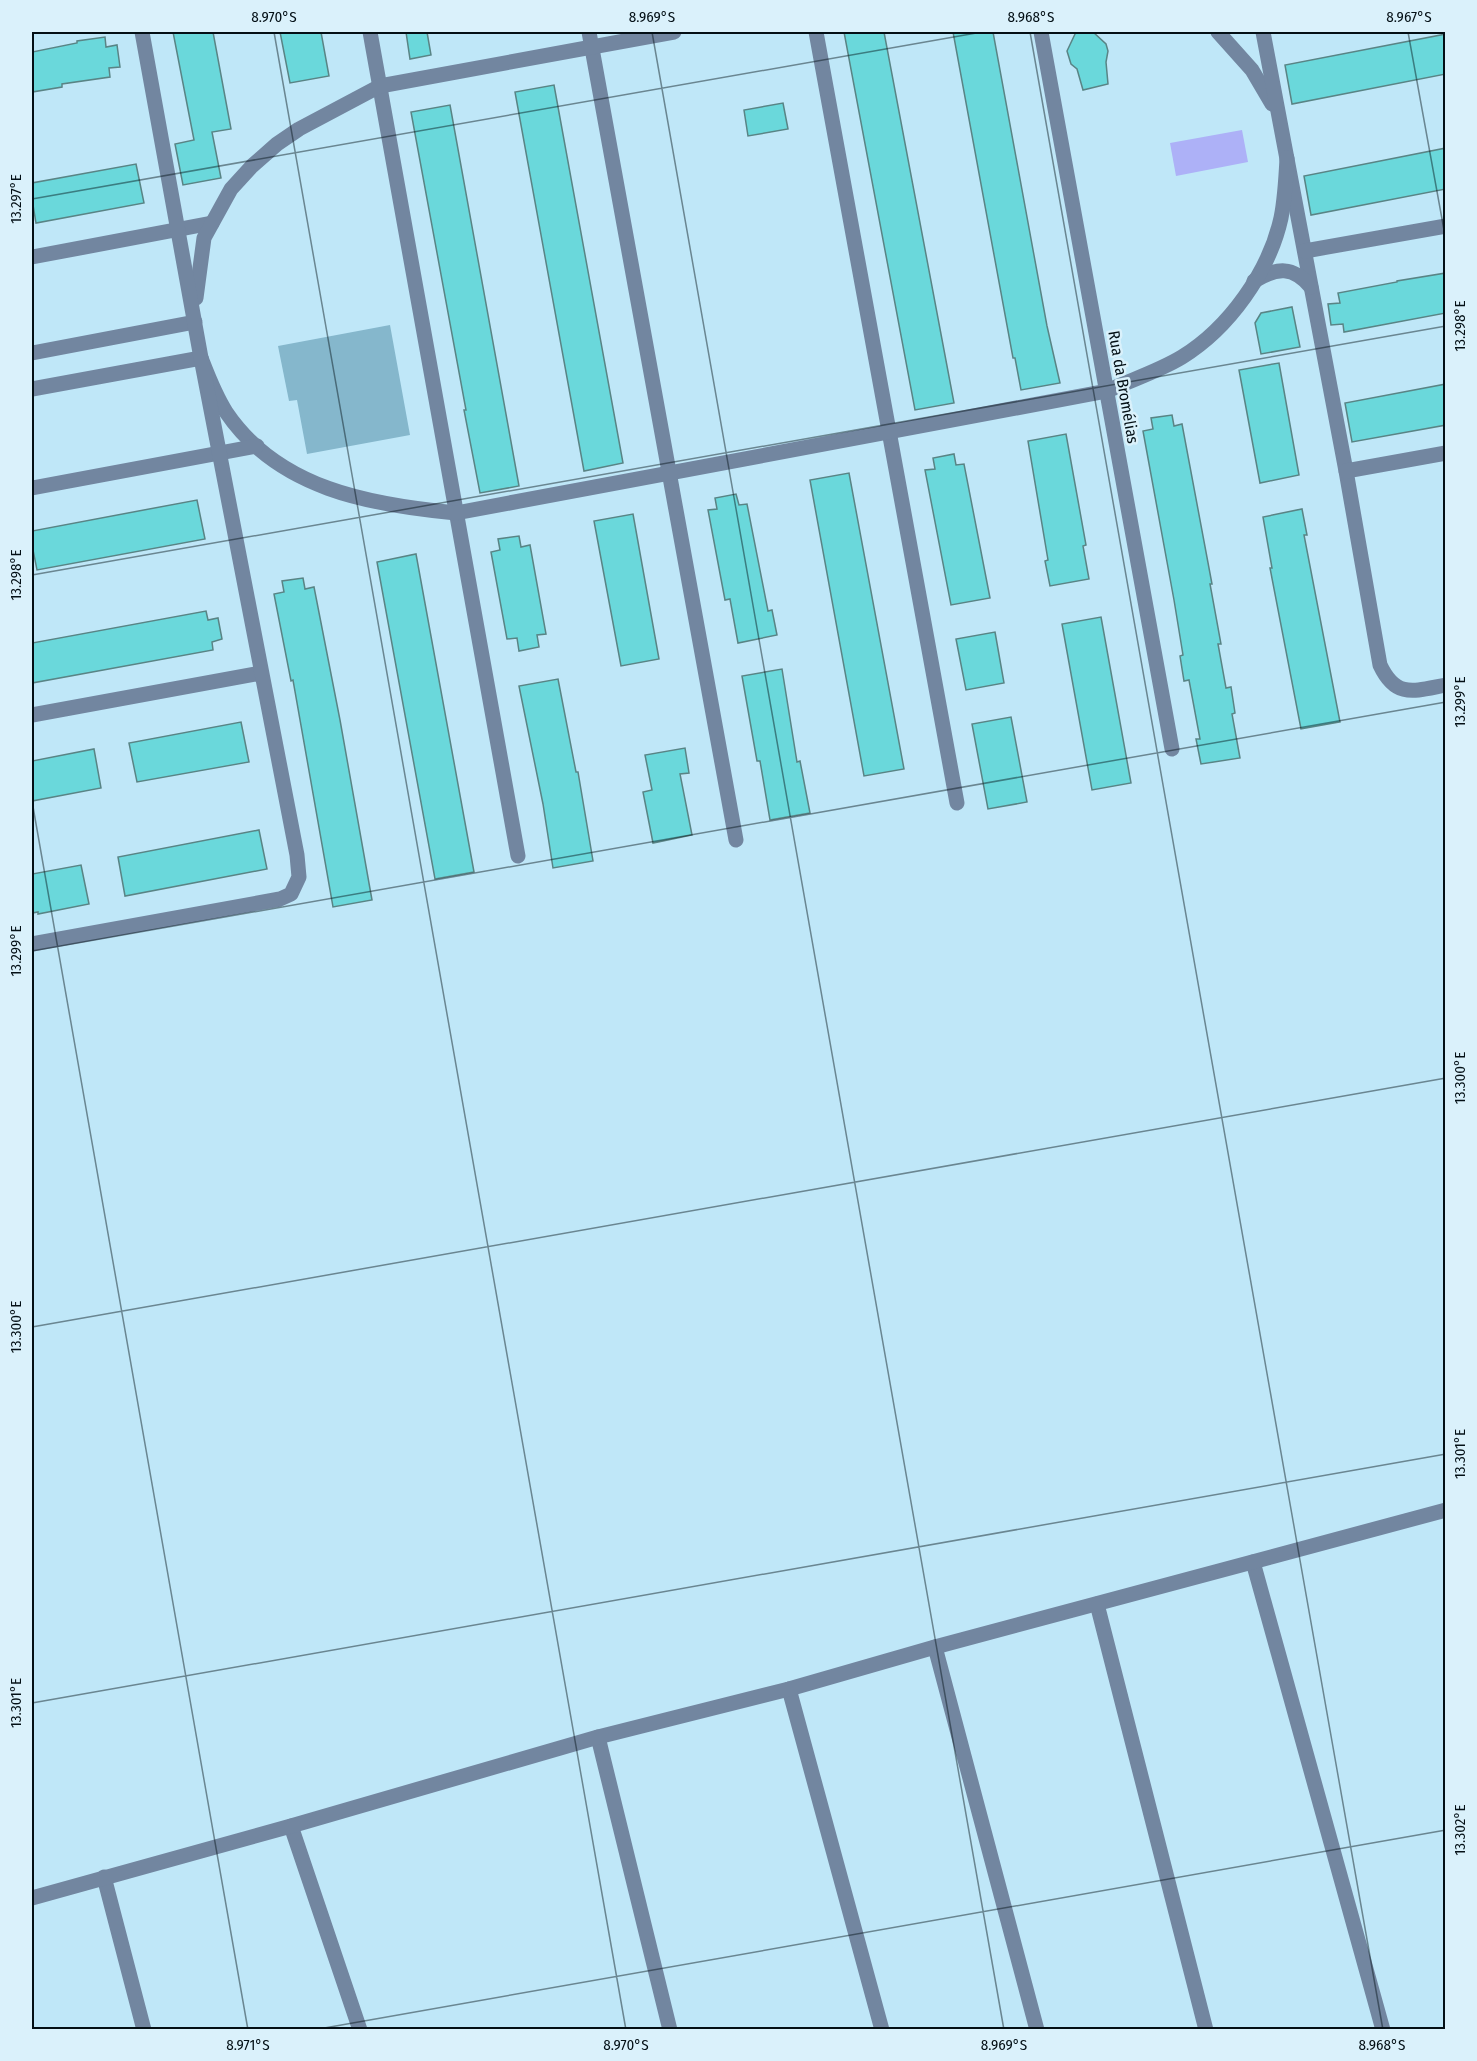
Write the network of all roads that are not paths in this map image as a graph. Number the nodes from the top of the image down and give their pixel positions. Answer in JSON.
{"nodes":[{"id":1,"x":142,"y":32,"type":"edge"},
{"id":2,"x":370,"y":32,"type":"edge"},
{"id":3,"x":674,"y":32,"type":"edge"},
{"id":4,"x":816,"y":32,"type":"edge"},
{"id":5,"x":1041,"y":32,"type":"edge"},
{"id":6,"x":1218,"y":32,"type":"edge"},
{"id":7,"x":1263,"y":32,"type":"edge"},
{"id":8,"x":591,"y":39,"type":"edge"},
{"id":9,"x":380,"y":86,"type":"junction"},
{"id":10,"x":1280,"y":117,"type":"junction"},
{"id":11,"x":1287,"y":158,"type":"junction"},
{"id":12,"x":212,"y":223,"type":"junction"},
{"id":13,"x":1446,"y":226,"type":"edge"},
{"id":14,"x":178,"y":229,"type":"junction"},
{"id":15,"x":1305,"y":251,"type":"junction"},
{"id":16,"x":32,"y":257,"type":"edge"},
{"id":17,"x":1254,"y":281,"type":"junction"},
{"id":18,"x":1311,"y":287,"type":"junction"},
{"id":19,"x":195,"y":321,"type":"junction"},
{"id":20,"x":32,"y":353,"type":"edge"},
{"id":21,"x":201,"y":358,"type":"junction"},
{"id":22,"x":32,"y":389,"type":"edge"},
{"id":23,"x":1107,"y":391,"type":"junction"},
{"id":24,"x":889,"y":431,"type":"junction"},
{"id":25,"x":257,"y":446,"type":"junction"},
{"id":26,"x":220,"y":453,"type":"junction"},
{"id":27,"x":1446,"y":453,"type":"edge"},
{"id":28,"x":1346,"y":471,"type":"junction"},
{"id":29,"x":669,"y":472,"type":"junction"},
{"id":30,"x":32,"y":488,"type":"edge"},
{"id":31,"x":456,"y":513,"type":"junction"},
{"id":32,"x":261,"y":673,"type":"junction"},
{"id":33,"x":1446,"y":685,"type":"edge"},
{"id":34,"x":32,"y":716,"type":"edge"},
{"id":35,"x":1172,"y":749,"type":"dead end"},
{"id":36,"x":957,"y":803,"type":"dead end"},
{"id":37,"x":736,"y":840,"type":"dead end"},
{"id":38,"x":518,"y":856,"type":"dead end"},
{"id":39,"x":32,"y":944,"type":"edge"},
{"id":40,"x":1446,"y":1510,"type":"edge"},
{"id":41,"x":1253,"y":1562,"type":"junction"},
{"id":42,"x":1097,"y":1604,"type":"junction"},
{"id":43,"x":935,"y":1647,"type":"junction"},
{"id":44,"x":789,"y":1689,"type":"junction"},
{"id":45,"x":598,"y":1737,"type":"junction"},
{"id":46,"x":291,"y":1826,"type":"junction"},
{"id":47,"x":104,"y":1877,"type":"junction"},
{"id":48,"x":32,"y":1898,"type":"edge"},
{"id":49,"x":144,"y":2030,"type":"edge"},
{"id":50,"x":360,"y":2030,"type":"edge"},
{"id":51,"x":670,"y":2030,"type":"edge"},
{"id":52,"x":882,"y":2030,"type":"edge"},
{"id":53,"x":1037,"y":2030,"type":"edge"},
{"id":54,"x":1206,"y":2030,"type":"edge"},
{"id":55,"x":1383,"y":2030,"type":"edge"}],
"edges":[{"from":1,"to":14,"type":"street"},
{"from":2,"to":9,"type":"street"},
{"from":3,"to":8,"type":"street"},
{"from":4,"to":24,"type":"street"},
{"from":5,"to":23,"type":"street","name":"Rua da Bromélias"},
{"from":6,"to":10,"type":"street"},
{"from":7,"to":10,"type":"street"},
{"from":8,"to":9,"type":"street"},
{"from":8,"to":29,"type":"street"},
{"from":9,"to":12,"type":"street"},
{"from":9,"to":31,"type":"street"},
{"from":10,"to":11,"type":"street"},
{"from":11,"to":15,"type":"street"},
{"from":11,"to":17,"type":"street"},
{"from":12,"to":14,"type":"street"},
{"from":12,"to":19,"type":"street"},
{"from":13,"to":15,"type":"street"},
{"from":14,"to":16,"type":"street"},
{"from":14,"to":19,"type":"street"},
{"from":15,"to":18,"type":"street"},
{"from":17,"to":18,"type":"street"},
{"from":17,"to":23,"type":"street"},
{"from":18,"to":28,"type":"street"},
{"from":19,"to":20,"type":"street"},
{"from":19,"to":21,"type":"street"},
{"from":21,"to":22,"type":"street"},
{"from":21,"to":25,"type":"street"},
{"from":21,"to":26,"type":"street"},
{"from":23,"to":24,"type":"street"},
{"from":23,"to":35,"type":"street","name":"Rua da Bromélias"},
{"from":24,"to":29,"type":"street"},
{"from":24,"to":36,"type":"street"},
{"from":25,"to":26,"type":"street"},
{"from":25,"to":31,"type":"street"},
{"from":26,"to":30,"type":"street"},
{"from":26,"to":32,"type":"street"},
{"from":27,"to":28,"type":"street"},
{"from":28,"to":33,"type":"street"},
{"from":29,"to":31,"type":"street"},
{"from":29,"to":37,"type":"street"},
{"from":31,"to":38,"type":"street"},
{"from":32,"to":34,"type":"street"},
{"from":32,"to":39,"type":"street"},
{"from":40,"to":41,"type":"street"},
{"from":41,"to":42,"type":"street"},
{"from":41,"to":55,"type":"street"},
{"from":42,"to":43,"type":"street"},
{"from":42,"to":54,"type":"street"},
{"from":43,"to":44,"type":"street"},
{"from":43,"to":53,"type":"street"},
{"from":44,"to":45,"type":"street"},
{"from":44,"to":52,"type":"street"},
{"from":45,"to":46,"type":"street"},
{"from":45,"to":51,"type":"street"},
{"from":46,"to":47,"type":"street"},
{"from":46,"to":50,"type":"street"},
{"from":47,"to":48,"type":"street"},
{"from":47,"to":49,"type":"street"}]}
